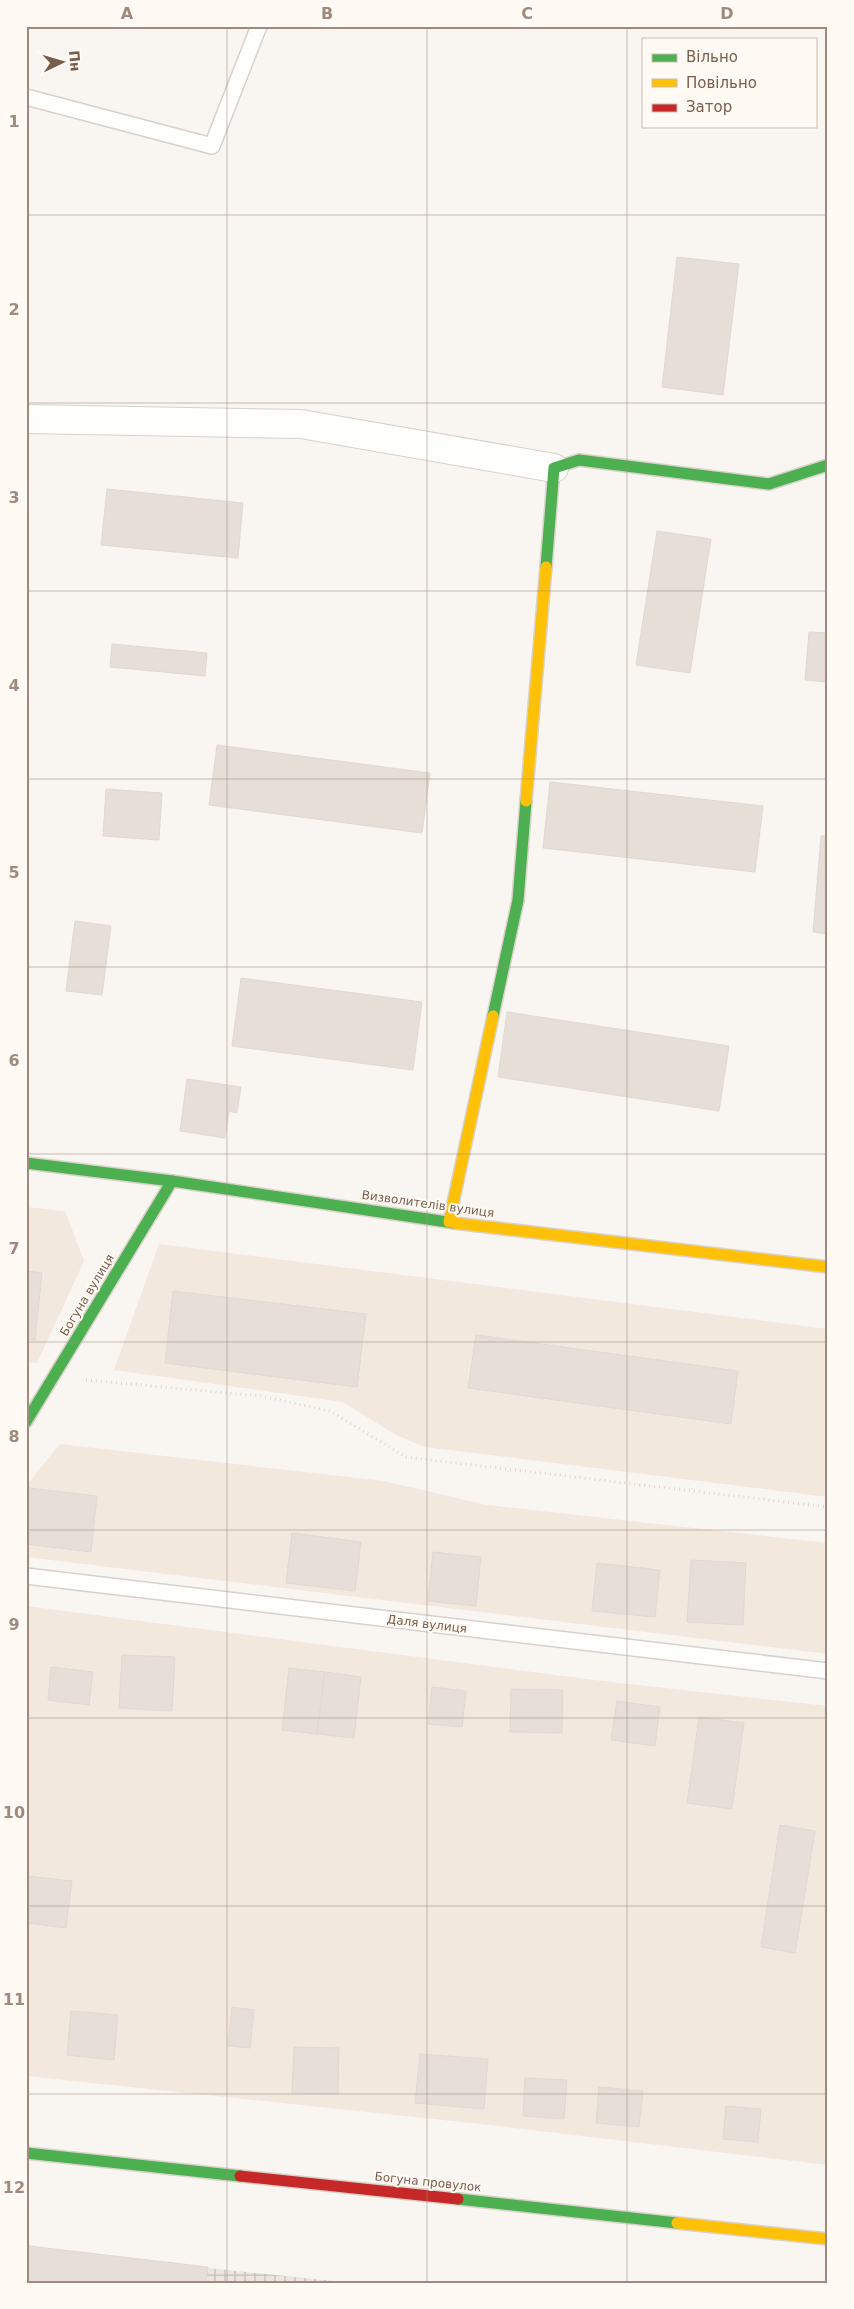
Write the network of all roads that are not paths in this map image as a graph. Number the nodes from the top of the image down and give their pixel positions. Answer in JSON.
{"nodes":[{"id":1,"x":259,"y":26,"type":"edge"},
{"id":2,"x":26,"y":97,"type":"edge"},
{"id":3,"x":26,"y":419,"type":"edge"},
{"id":4,"x":828,"y":465,"type":"edge"},
{"id":5,"x":554,"y":468,"type":"junction"},
{"id":6,"x":26,"y":1163,"type":"edge"},
{"id":7,"x":172,"y":1181,"type":"junction"},
{"id":8,"x":449,"y":1222,"type":"junction"},
{"id":9,"x":828,"y":1267,"type":"edge"},
{"id":10,"x":26,"y":1422,"type":"edge"},
{"id":11,"x":26,"y":1576,"type":"edge"},
{"id":12,"x":828,"y":1671,"type":"edge"},
{"id":13,"x":26,"y":2153,"type":"edge"},
{"id":14,"x":828,"y":2239,"type":"edge"}],
"edges":[{"from":1,"to":2,"type":"lane"},
{"from":3,"to":5,"type":"street"},
{"from":4,"to":5,"type":"street"},
{"from":5,"to":8,"type":"street"},
{"from":6,"to":7,"type":"street","name":"Визволителів вулиця"},
{"from":7,"to":8,"type":"street","name":"Визволителів вулиця"},
{"from":7,"to":10,"type":"street","name":"Богуна вулиця"},
{"from":8,"to":9,"type":"street","name":"Визволителів вулиця"},
{"from":11,"to":12,"type":"lane","name":"Даля вулиця"},
{"from":13,"to":14,"type":"street","name":"Богуна провулок"}]}
